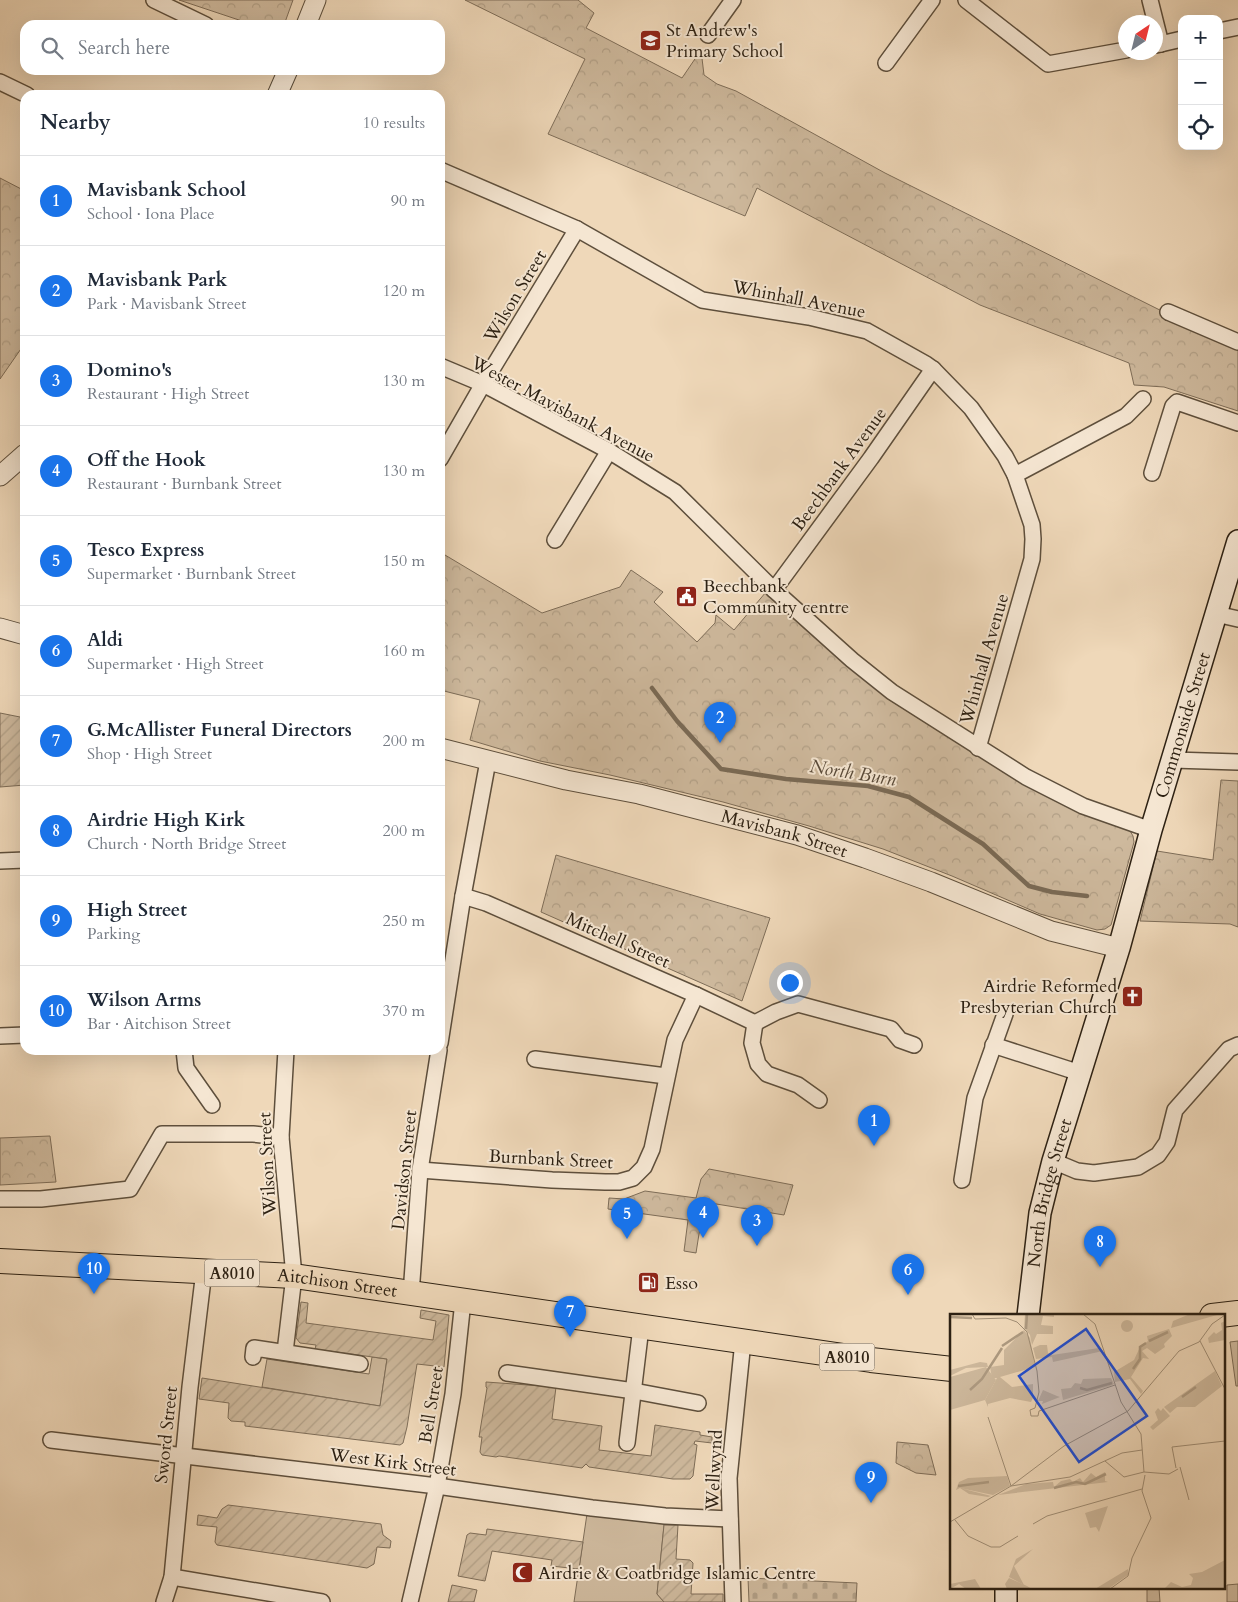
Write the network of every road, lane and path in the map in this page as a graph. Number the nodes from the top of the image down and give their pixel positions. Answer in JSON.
{"nodes":[{"id":1,"x":154,"y":0,"type":"edge"},
{"id":2,"x":316,"y":0,"type":"edge"},
{"id":3,"x":733,"y":0,"type":"edge"},
{"id":4,"x":932,"y":0,"type":"edge"},
{"id":5,"x":966,"y":0,"type":"edge"},
{"id":6,"x":1150,"y":0,"type":"edge"},
{"id":7,"x":1153,"y":15,"type":"edge"},
{"id":8,"x":196,"y":20,"type":"edge"},
{"id":9,"x":308,"y":20,"type":"edge"},
{"id":10,"x":1238,"y":27,"type":"edge"},
{"id":11,"x":1223,"y":30,"type":"edge"},
{"id":12,"x":708,"y":35,"type":"dead end"},
{"id":13,"x":1178,"y":40,"type":"edge"},
{"id":14,"x":1163,"y":43,"type":"edge"},
{"id":15,"x":1118,"y":51,"type":"edge"},
{"id":16,"x":886,"y":63,"type":"dead end"},
{"id":17,"x":286,"y":75,"type":"edge"},
{"id":18,"x":0,"y":82,"type":"edge"},
{"id":19,"x":279,"y":90,"type":"edge"},
{"id":20,"x":20,"y":91,"type":"edge"},
{"id":21,"x":445,"y":172,"type":"edge"},
{"id":22,"x":577,"y":229,"type":"junction"},
{"id":23,"x":1168,"y":312,"type":"dead end"},
{"id":24,"x":1238,"y":342,"type":"edge"},
{"id":25,"x":445,"y":368,"type":"edge"},
{"id":26,"x":933,"y":369,"type":"junction"},
{"id":27,"x":483,"y":384,"type":"junction"},
{"id":28,"x":1143,"y":399,"type":"dead end"},
{"id":29,"x":1238,"y":423,"type":"edge"},
{"id":30,"x":445,"y":450,"type":"edge"},
{"id":31,"x":609,"y":451,"type":"junction"},
{"id":32,"x":20,"y":458,"type":"edge"},
{"id":33,"x":1152,"y":473,"type":"dead end"},
{"id":34,"x":1015,"y":475,"type":"junction"},
{"id":35,"x":0,"y":476,"type":"edge"},
{"id":36,"x":555,"y":540,"type":"dead end"},
{"id":37,"x":1238,"y":541,"type":"edge"},
{"id":38,"x":774,"y":590,"type":"junction"},
{"id":39,"x":1216,"y":614,"type":"junction"},
{"id":40,"x":1238,"y":619,"type":"edge"},
{"id":41,"x":0,"y":628,"type":"edge"},
{"id":42,"x":20,"y":634,"type":"edge"},
{"id":43,"x":978,"y":748,"type":"junction"},
{"id":44,"x":445,"y":749,"type":"edge"},
{"id":45,"x":1173,"y":760,"type":"junction"},
{"id":46,"x":488,"y":761,"type":"junction"},
{"id":47,"x":1238,"y":762,"type":"edge"},
{"id":48,"x":1151,"y":830,"type":"junction"},
{"id":49,"x":20,"y":860,"type":"edge"},
{"id":50,"x":0,"y":861,"type":"edge"},
{"id":51,"x":463,"y":896,"type":"junction"},
{"id":52,"x":1130,"y":909,"type":"joint"},
{"id":53,"x":1119,"y":948,"type":"junction"},
{"id":54,"x":696,"y":995,"type":"junction"},
{"id":55,"x":445,"y":1011,"type":"edge"},
{"id":56,"x":1005,"y":1014,"type":"dead end"},
{"id":57,"x":755,"y":1023,"type":"junction"},
{"id":58,"x":20,"y":1035,"type":"edge"},
{"id":59,"x":0,"y":1036,"type":"edge"},
{"id":60,"x":914,"y":1044,"type":"dead end"},
{"id":61,"x":993,"y":1044,"type":"junction"},
{"id":62,"x":1238,"y":1045,"type":"edge"},
{"id":63,"x":185,"y":1055,"type":"edge"},
{"id":64,"x":286,"y":1055,"type":"edge"},
{"id":65,"x":438,"y":1055,"type":"edge"},
{"id":66,"x":535,"y":1059,"type":"dead end"},
{"id":67,"x":1080,"y":1073,"type":"junction"},
{"id":68,"x":666,"y":1076,"type":"junction"},
{"id":69,"x":819,"y":1100,"type":"dead end"},
{"id":70,"x":212,"y":1105,"type":"dead end"},
{"id":71,"x":281,"y":1137,"type":"junction"},
{"id":72,"x":1053,"y":1161,"type":"junction"},
{"id":73,"x":420,"y":1170,"type":"junction"},
{"id":74,"x":962,"y":1180,"type":"dead end"},
{"id":75,"x":0,"y":1199,"type":"edge"},
{"id":76,"x":0,"y":1261,"type":"edge"},
{"id":77,"x":204,"y":1271,"type":"junction"},
{"id":78,"x":294,"y":1276,"type":"junction"},
{"id":79,"x":412,"y":1294,"type":"junction"},
{"id":80,"x":463,"y":1301,"type":"junction"},
{"id":81,"x":1028,"y":1314,"type":"edge"},
{"id":82,"x":641,"y":1327,"type":"junction"},
{"id":83,"x":743,"y":1341,"type":"junction"},
{"id":84,"x":285,"y":1352,"type":"junction"},
{"id":85,"x":253,"y":1357,"type":"dead end"},
{"id":86,"x":360,"y":1364,"type":"dead end"},
{"id":87,"x":950,"y":1369,"type":"edge"},
{"id":88,"x":507,"y":1373,"type":"dead end"},
{"id":89,"x":634,"y":1391,"type":"junction"},
{"id":90,"x":698,"y":1402,"type":"dead end"},
{"id":91,"x":51,"y":1440,"type":"dead end"},
{"id":92,"x":627,"y":1443,"type":"dead end"},
{"id":93,"x":183,"y":1456,"type":"junction"},
{"id":94,"x":437,"y":1486,"type":"junction"},
{"id":95,"x":730,"y":1519,"type":"junction"},
{"id":96,"x":172,"y":1577,"type":"junction"},
{"id":97,"x":164,"y":1602,"type":"edge"},
{"id":98,"x":322,"y":1602,"type":"edge"},
{"id":99,"x":410,"y":1602,"type":"edge"},
{"id":100,"x":733,"y":1602,"type":"edge"}],
"edges":[{"from":1,"to":8,"type":"street"},
{"from":2,"to":9,"type":"street"},
{"from":3,"to":12,"type":"street"},
{"from":4,"to":16,"type":"street"},
{"from":5,"to":15,"type":"street"},
{"from":6,"to":7,"type":"street"},
{"from":10,"to":11,"type":"street"},
{"from":13,"to":14,"type":"street"},
{"from":17,"to":19,"type":"street"},
{"from":18,"to":20,"type":"street"},
{"from":21,"to":22,"type":"street","name":"Whinhall Avenue"},
{"from":22,"to":26,"type":"street","name":"Whinhall Avenue"},
{"from":22,"to":27,"type":"street","name":"Wilson Street"},
{"from":23,"to":24,"type":"street"},
{"from":25,"to":27,"type":"street","name":"Wester Mavisbank Avenue"},
{"from":26,"to":34,"type":"street","name":"Whinhall Avenue"},
{"from":26,"to":38,"type":"street","name":"Beechbank Avenue"},
{"from":27,"to":30,"type":"street","name":"Wilson Street"},
{"from":27,"to":31,"type":"street","name":"Wester Mavisbank Avenue"},
{"from":28,"to":34,"type":"street"},
{"from":29,"to":33,"type":"street"},
{"from":31,"to":36,"type":"street"},
{"from":31,"to":38,"type":"street","name":"Wester Mavisbank Avenue"},
{"from":32,"to":35,"type":"street"},
{"from":34,"to":43,"type":"street","name":"Whinhall Avenue"},
{"from":37,"to":39,"type":"main road","name":"Commonside Street"},
{"from":38,"to":43,"type":"street","name":"Wester Mavisbank Avenue"},
{"from":39,"to":40,"type":"street"},
{"from":39,"to":45,"type":"main road","name":"Commonside Street"},
{"from":41,"to":42,"type":"street"},
{"from":43,"to":48,"type":"street","name":"Wester Mavisbank Avenue"},
{"from":44,"to":46,"type":"street","name":"Mavisbank Street"},
{"from":45,"to":47,"type":"street"},
{"from":45,"to":48,"type":"main road","name":"Commonside Street"},
{"from":46,"to":51,"type":"street"},
{"from":46,"to":53,"type":"street","name":"Mavisbank Street"},
{"from":48,"to":52,"type":"main road","name":"Commonside Street"},
{"from":49,"to":50,"type":"street"},
{"from":51,"to":54,"type":"street","name":"Mitchell Street"},
{"from":51,"to":55,"type":"street"},
{"from":52,"to":53,"type":"main road","name":"North Bridge Street"},
{"from":53,"to":67,"type":"main road","name":"North Bridge Street"},
{"from":54,"to":57,"type":"street","name":"Mitchell Street"},
{"from":54,"to":68,"type":"street","name":"Burnbank Street"},
{"from":56,"to":61,"type":"street"},
{"from":57,"to":60,"type":"street"},
{"from":57,"to":69,"type":"street"},
{"from":58,"to":59,"type":"street"},
{"from":61,"to":67,"type":"street"},
{"from":61,"to":74,"type":"street"},
{"from":62,"to":72,"type":"street"},
{"from":63,"to":70,"type":"street"},
{"from":64,"to":71,"type":"street","name":"Wilson Street"},
{"from":65,"to":73,"type":"street","name":"Davidson Street"},
{"from":66,"to":68,"type":"street"},
{"from":67,"to":72,"type":"main road","name":"North Bridge Street"},
{"from":68,"to":73,"type":"street","name":"Burnbank Street"},
{"from":71,"to":75,"type":"street"},
{"from":71,"to":78,"type":"street","name":"Wilson Street"},
{"from":72,"to":81,"type":"main road","name":"North Bridge Street"},
{"from":73,"to":79,"type":"street","name":"Davidson Street"},
{"from":76,"to":77,"type":"main road","name":"Aitchison Street","number":"A8010"},
{"from":77,"to":78,"type":"main road","name":"Aitchison Street","number":"A8010"},
{"from":77,"to":93,"type":"street","name":"Sword Street"},
{"from":78,"to":79,"type":"main road","name":"Aitchison Street","number":"A8010"},
{"from":78,"to":84,"type":"street","name":"Wilson Street"},
{"from":79,"to":80,"type":"main road","name":"Aitchison Street","number":"A8010"},
{"from":80,"to":82,"type":"main road","number":"A8010"},
{"from":80,"to":94,"type":"street","name":"Bell Street"},
{"from":82,"to":83,"type":"main road","number":"A8010"},
{"from":82,"to":89,"type":"street"},
{"from":83,"to":87,"type":"main road","number":"A8010"},
{"from":83,"to":95,"type":"street","name":"Wellwynd"},
{"from":84,"to":85,"type":"street"},
{"from":84,"to":86,"type":"street"},
{"from":88,"to":89,"type":"street"},
{"from":89,"to":90,"type":"street"},
{"from":89,"to":92,"type":"street"},
{"from":91,"to":93,"type":"street","name":"West Kirk Street"},
{"from":93,"to":94,"type":"street","name":"West Kirk Street"},
{"from":93,"to":96,"type":"street","name":"Sword Street"},
{"from":94,"to":95,"type":"street","name":"West Kirk Street"},
{"from":94,"to":99,"type":"street","name":"Bell Street"},
{"from":95,"to":100,"type":"street","name":"Wellwynd"},
{"from":96,"to":97,"type":"street","name":"Sword Street"},
{"from":96,"to":98,"type":"street"}]}
